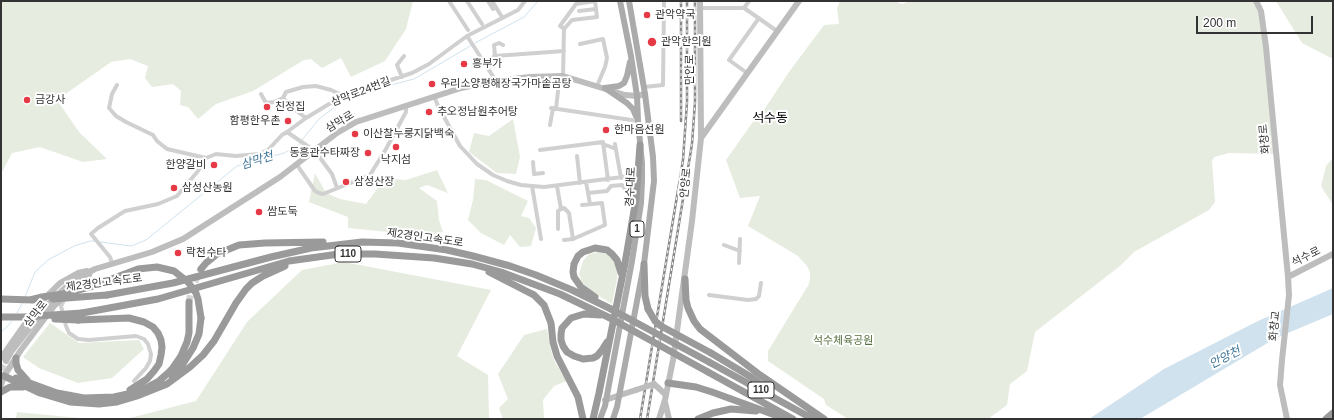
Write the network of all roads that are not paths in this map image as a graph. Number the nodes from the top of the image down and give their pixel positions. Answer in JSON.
{"nodes":[{"id":1,"x":449,"y":1,"type":"edge"},
{"id":2,"x":467,"y":1,"type":"edge"},
{"id":3,"x":488,"y":1,"type":"edge"},
{"id":4,"x":492,"y":1,"type":"edge"},
{"id":5,"x":525,"y":1,"type":"edge"},
{"id":6,"x":620,"y":1,"type":"edge"},
{"id":7,"x":629,"y":1,"type":"edge"},
{"id":8,"x":664,"y":1,"type":"edge"},
{"id":9,"x":744,"y":1,"type":"edge"},
{"id":10,"x":749,"y":1,"type":"edge"},
{"id":11,"x":799,"y":1,"type":"edge"},
{"id":12,"x":1256,"y":1,"type":"edge"},
{"id":13,"x":700,"y":4,"type":"edge"},
{"id":14,"x":496,"y":7,"type":"junction"},
{"id":15,"x":744,"y":8,"type":"junction"},
{"id":16,"x":596,"y":9,"type":"junction"},
{"id":17,"x":579,"y":12,"type":"dead end"},
{"id":18,"x":567,"y":16,"type":"junction"},
{"id":19,"x":502,"y":17,"type":"junction"},
{"id":20,"x":759,"y":18,"type":"junction"},
{"id":21,"x":572,"y":20,"type":"junction"},
{"id":22,"x":482,"y":24,"type":"dead end"},
{"id":23,"x":564,"y":29,"type":"junction"},
{"id":24,"x":468,"y":30,"type":"dead end"},
{"id":25,"x":777,"y":31,"type":"junction"},
{"id":26,"x":467,"y":36,"type":"junction"},
{"id":27,"x":580,"y":44,"type":"dead end"},
{"id":28,"x":503,"y":45,"type":"dead end"},
{"id":29,"x":564,"y":51,"type":"junction"},
{"id":30,"x":404,"y":56,"type":"dead end"},
{"id":31,"x":495,"y":56,"type":"junction"},
{"id":32,"x":631,"y":56,"type":"junction"},
{"id":33,"x":484,"y":63,"type":"junction"},
{"id":34,"x":747,"y":73,"type":"junction"},
{"id":35,"x":563,"y":76,"type":"junction"},
{"id":36,"x":402,"y":77,"type":"junction"},
{"id":37,"x":496,"y":81,"type":"junction"},
{"id":38,"x":117,"y":85,"type":"dead end"},
{"id":39,"x":596,"y":86,"type":"junction"},
{"id":40,"x":644,"y":87,"type":"junction"},
{"id":41,"x":605,"y":88,"type":"junction"},
{"id":42,"x":558,"y":91,"type":"dead end"},
{"id":43,"x":261,"y":94,"type":"dead end"},
{"id":44,"x":645,"y":94,"type":"junction"},
{"id":45,"x":344,"y":96,"type":"junction"},
{"id":46,"x":434,"y":96,"type":"junction"},
{"id":47,"x":637,"y":96,"type":"junction"},
{"id":48,"x":283,"y":98,"type":"junction"},
{"id":49,"x":406,"y":106,"type":"junction"},
{"id":50,"x":553,"y":108,"type":"junction"},
{"id":51,"x":306,"y":118,"type":"junction"},
{"id":52,"x":638,"y":121,"type":"junction"},
{"id":53,"x":550,"y":125,"type":"dead end"},
{"id":54,"x":287,"y":132,"type":"junction"},
{"id":55,"x":701,"y":138,"type":"junction"},
{"id":56,"x":604,"y":144,"type":"junction"},
{"id":57,"x":640,"y":145,"type":"junction"},
{"id":58,"x":312,"y":149,"type":"junction"},
{"id":59,"x":540,"y":150,"type":"dead end"},
{"id":60,"x":577,"y":156,"type":"dead end"},
{"id":61,"x":206,"y":158,"type":"junction"},
{"id":62,"x":533,"y":162,"type":"dead end"},
{"id":63,"x":297,"y":166,"type":"junction"},
{"id":64,"x":543,"y":173,"type":"dead end"},
{"id":65,"x":638,"y":175,"type":"junction"},
{"id":66,"x":621,"y":178,"type":"junction"},
{"id":67,"x":608,"y":180,"type":"junction"},
{"id":68,"x":586,"y":182,"type":"junction"},
{"id":69,"x":580,"y":183,"type":"junction"},
{"id":70,"x":532,"y":186,"type":"junction"},
{"id":71,"x":558,"y":186,"type":"junction"},
{"id":72,"x":337,"y":188,"type":"junction"},
{"id":73,"x":626,"y":190,"type":"dead end"},
{"id":74,"x":588,"y":193,"type":"junction"},
{"id":75,"x":590,"y":204,"type":"junction"},
{"id":76,"x":582,"y":205,"type":"dead end"},
{"id":77,"x":561,"y":209,"type":"junction"},
{"id":78,"x":558,"y":229,"type":"dead end"},
{"id":79,"x":541,"y":238,"type":"dead end"},
{"id":80,"x":573,"y":239,"type":"junction"},
{"id":81,"x":740,"y":239,"type":"dead end"},
{"id":82,"x":564,"y":240,"type":"dead end"},
{"id":83,"x":362,"y":242,"type":"junction"},
{"id":84,"x":724,"y":245,"type":"dead end"},
{"id":85,"x":740,"y":251,"type":"junction"},
{"id":86,"x":1333,"y":254,"type":"edge"},
{"id":87,"x":302,"y":260,"type":"junction"},
{"id":88,"x":112,"y":263,"type":"junction"},
{"id":89,"x":739,"y":263,"type":"dead end"},
{"id":90,"x":472,"y":264,"type":"junction"},
{"id":91,"x":644,"y":264,"type":"junction"},
{"id":92,"x":95,"y":269,"type":"junction"},
{"id":93,"x":201,"y":269,"type":"tunnel mouth"},
{"id":94,"x":1288,"y":277,"type":"junction"},
{"id":95,"x":684,"y":279,"type":"junction"},
{"id":96,"x":621,"y":282,"type":"junction"},
{"id":97,"x":761,"y":283,"type":"dead end"},
{"id":98,"x":67,"y":294,"type":"junction"},
{"id":99,"x":709,"y":294,"type":"dead end"},
{"id":100,"x":1289,"y":295,"type":"joint"},
{"id":101,"x":1,"y":299,"type":"edge"},
{"id":102,"x":30,"y":300,"type":"junction"},
{"id":103,"x":189,"y":302,"type":"tunnel mouth"},
{"id":104,"x":611,"y":309,"type":"junction"},
{"id":105,"x":80,"y":316,"type":"junction"},
{"id":106,"x":1,"y":318,"type":"edge"},
{"id":107,"x":610,"y":318,"type":"junction"},
{"id":108,"x":611,"y":332,"type":"junction"},
{"id":109,"x":4,"y":357,"type":"edge"},
{"id":110,"x":16,"y":358,"type":"junction"},
{"id":111,"x":12,"y":365,"type":"junction"},
{"id":112,"x":3,"y":375,"type":"edge"},
{"id":113,"x":134,"y":381,"type":"dead end"},
{"id":114,"x":668,"y":383,"type":"junction"},
{"id":115,"x":654,"y":384,"type":"junction"},
{"id":116,"x":1,"y":385,"type":"edge"},
{"id":117,"x":30,"y":386,"type":"junction"},
{"id":118,"x":154,"y":389,"type":"junction"},
{"id":119,"x":1,"y":392,"type":"edge"},
{"id":120,"x":124,"y":395,"type":"junction"},
{"id":121,"x":618,"y":396,"type":"junction"},
{"id":122,"x":665,"y":397,"type":"junction"},
{"id":123,"x":605,"y":400,"type":"junction"},
{"id":124,"x":786,"y":404,"type":"junction"},
{"id":125,"x":1333,"y":413,"type":"edge"},
{"id":126,"x":783,"y":418,"type":"edge"},
{"id":127,"x":583,"y":419,"type":"edge"},
{"id":128,"x":593,"y":419,"type":"edge"},
{"id":129,"x":600,"y":419,"type":"edge"},
{"id":130,"x":613,"y":419,"type":"edge"},
{"id":131,"x":659,"y":419,"type":"edge"},
{"id":132,"x":669,"y":419,"type":"edge"},
{"id":133,"x":698,"y":419,"type":"edge"},
{"id":134,"x":793,"y":419,"type":"edge"},
{"id":135,"x":813,"y":419,"type":"edge"},
{"id":136,"x":824,"y":419,"type":"edge"},
{"id":137,"x":1287,"y":419,"type":"edge"},
{"id":138,"x":1326,"y":419,"type":"edge"}],
"edges":[{"from":1,"to":24,"type":"street"},
{"from":2,"to":22,"type":"street"},
{"from":3,"to":14,"type":"street"},
{"from":4,"to":14,"type":"street"},
{"from":5,"to":19,"type":"street","name":"삼막로24번길"},
{"from":6,"to":32,"type":"main road","name":"경수대로","number":"1"},
{"from":7,"to":40,"type":"main road","name":"경수대로","number":"1"},
{"from":8,"to":40,"type":"street"},
{"from":9,"to":15,"type":"street"},
{"from":10,"to":15,"type":"street"},
{"from":11,"to":25,"type":"main road","name":"안양로"},
{"from":12,"to":94,"type":"main road","name":"화창로"},
{"from":13,"to":15,"type":"street"},
{"from":13,"to":55,"type":"main road","name":"만안로"},
{"from":14,"to":19,"type":"street"},
{"from":15,"to":20,"type":"street"},
{"from":16,"to":17,"type":"street"},
{"from":16,"to":18,"type":"street"},
{"from":16,"to":21,"type":"street"},
{"from":18,"to":21,"type":"street"},
{"from":18,"to":23,"type":"street"},
{"from":19,"to":26,"type":"street","name":"삼막로24번길"},
{"from":20,"to":25,"type":"street"},
{"from":20,"to":34,"type":"street"},
{"from":21,"to":23,"type":"street"},
{"from":23,"to":29,"type":"street"},
{"from":25,"to":34,"type":"main road","name":"안양로"},
{"from":26,"to":33,"type":"street"},
{"from":26,"to":36,"type":"street","name":"삼막로24번길"},
{"from":27,"to":39,"type":"street"},
{"from":28,"to":31,"type":"street"},
{"from":29,"to":31,"type":"street"},
{"from":29,"to":35,"type":"street"},
{"from":30,"to":36,"type":"street"},
{"from":31,"to":33,"type":"street"},
{"from":32,"to":41,"type":"main road"},
{"from":32,"to":47,"type":"main road","name":"경수대로","number":"1"},
{"from":33,"to":37,"type":"street"},
{"from":34,"to":55,"type":"main road","name":"안양로"},
{"from":35,"to":37,"type":"main road","name":"삼막로"},
{"from":35,"to":39,"type":"main road","name":"삼막로"},
{"from":36,"to":45,"type":"street","name":"삼막로24번길"},
{"from":37,"to":46,"type":"main road","name":"삼막로"},
{"from":38,"to":61,"type":"street"},
{"from":39,"to":41,"type":"main road","name":"삼막로"},
{"from":40,"to":44,"type":"main road","name":"경수대로","number":"1"},
{"from":41,"to":47,"type":"main road","name":"삼막로"},
{"from":41,"to":52,"type":"main road"},
{"from":42,"to":50,"type":"street"},
{"from":43,"to":48,"type":"street"},
{"from":44,"to":47,"type":"main road","name":"삼막로"},
{"from":44,"to":91,"type":"main road","name":"경수대로","number":"1"},
{"from":45,"to":48,"type":"street"},
{"from":45,"to":51,"type":"street","name":"삼막로24번길"},
{"from":46,"to":49,"type":"main road","name":"삼막로"},
{"from":46,"to":70,"type":"street"},
{"from":47,"to":52,"type":"main road","name":"경수대로","number":"1"},
{"from":48,"to":51,"type":"street"},
{"from":49,"to":58,"type":"main road","name":"삼막로"},
{"from":49,"to":72,"type":"street"},
{"from":50,"to":52,"type":"street"},
{"from":50,"to":53,"type":"street"},
{"from":51,"to":54,"type":"street","name":"삼막로24번길"},
{"from":52,"to":57,"type":"main road","name":"경수대로","number":"1"},
{"from":54,"to":58,"type":"street"},
{"from":54,"to":61,"type":"street","name":"삼막로24번길"},
{"from":55,"to":95,"type":"main road","name":"안양로"},
{"from":56,"to":59,"type":"street"},
{"from":56,"to":66,"type":"street"},
{"from":56,"to":67,"type":"street"},
{"from":57,"to":65,"type":"highway"},
{"from":57,"to":123,"type":"main road","name":"경수대로","number":"1"},
{"from":58,"to":63,"type":"main road","name":"삼막로"},
{"from":58,"to":72,"type":"street"},
{"from":60,"to":69,"type":"street"},
{"from":61,"to":88,"type":"street"},
{"from":62,"to":64,"type":"street"},
{"from":63,"to":72,"type":"street"},
{"from":63,"to":88,"type":"main road","name":"삼막로"},
{"from":65,"to":66,"type":"street"},
{"from":65,"to":96,"type":"highway"},
{"from":66,"to":67,"type":"street"},
{"from":67,"to":68,"type":"street"},
{"from":68,"to":69,"type":"street"},
{"from":68,"to":74,"type":"street"},
{"from":69,"to":71,"type":"street"},
{"from":70,"to":71,"type":"street"},
{"from":70,"to":79,"type":"street"},
{"from":71,"to":77,"type":"street"},
{"from":73,"to":74,"type":"street"},
{"from":74,"to":75,"type":"street"},
{"from":75,"to":76,"type":"street"},
{"from":75,"to":80,"type":"street"},
{"from":77,"to":78,"type":"street"},
{"from":77,"to":80,"type":"street"},
{"from":80,"to":82,"type":"street"},
{"from":81,"to":85,"type":"street"},
{"from":83,"to":93,"type":"highway"},
{"from":83,"to":102,"type":"highway","name":"제2경인고속도로","number":"110","bridge":true},
{"from":83,"to":104,"type":"highway","name":"제2경인고속도로","number":"110"},
{"from":84,"to":85,"type":"street"},
{"from":85,"to":89,"type":"street"},
{"from":86,"to":94,"type":"main road","name":"석수로"},
{"from":87,"to":90,"type":"highway","name":"제2경인고속도로","number":"110"},
{"from":87,"to":105,"type":"highway","name":"제2경인고속도로","number":"110"},
{"from":87,"to":118,"type":"highway"},
{"from":88,"to":92,"type":"main road","name":"삼막로"},
{"from":90,"to":107,"type":"highway","name":"제2경인고속도로","number":"110"},
{"from":90,"to":127,"type":"highway"},
{"from":91,"to":121,"type":"main road","name":"경수대로","number":"1"},
{"from":91,"to":124,"type":"highway","bridge":true},
{"from":92,"to":98,"type":"main road","name":"삼막로"},
{"from":92,"to":109,"type":"main road","name":"삼막로"},
{"from":94,"to":100,"type":"main road","name":"화창로"},
{"from":95,"to":114,"type":"main road","name":"안양로"},
{"from":95,"to":136,"type":"highway"},
{"from":96,"to":104,"type":"highway"},
{"from":96,"to":108,"type":"highway"},
{"from":97,"to":99,"type":"street"},
{"from":98,"to":110,"type":"main road","name":"삼막로"},
{"from":98,"to":113,"type":"street"},
{"from":100,"to":137,"type":"main road","name":"화창교"},
{"from":101,"to":102,"type":"highway","name":"제2경인고속도로","number":"110","bridge":true},
{"from":102,"to":118,"type":"highway","bridge":true},
{"from":103,"to":120,"type":"highway"},
{"from":104,"to":124,"type":"highway","name":"제2경인고속도로","number":"110","bridge":true},
{"from":105,"to":106,"type":"highway","name":"제2경인고속도로","number":"110","bridge":true},
{"from":105,"to":120,"type":"highway"},
{"from":107,"to":108,"type":"highway"},
{"from":107,"to":134,"type":"highway","name":"제2경인고속도로","number":"110","bridge":true},
{"from":108,"to":128,"type":"highway"},
{"from":109,"to":111,"type":"main road"},
{"from":110,"to":111,"type":"main road","name":"삼막로"},
{"from":110,"to":117,"type":"highway"},
{"from":111,"to":112,"type":"main road","name":"삼막로"},
{"from":112,"to":116,"type":"main road","name":"삼막로"},
{"from":112,"to":117,"type":"highway"},
{"from":114,"to":115,"type":"main road"},
{"from":114,"to":122,"type":"main road","name":"안양로"},
{"from":114,"to":126,"type":"highway"},
{"from":115,"to":121,"type":"main road","bridge":true},
{"from":115,"to":122,"type":"main road"},
{"from":117,"to":118,"type":"highway"},
{"from":117,"to":119,"type":"highway"},
{"from":117,"to":120,"type":"highway"},
{"from":121,"to":123,"type":"main road"},
{"from":121,"to":130,"type":"main road","name":"경수대로","number":"1"},
{"from":122,"to":131,"type":"main road","name":"안양로"},
{"from":122,"to":132,"type":"main road"},
{"from":123,"to":129,"type":"main road","name":"경수대로","number":"1"},
{"from":124,"to":135,"type":"highway","name":"제2경인고속도로","number":"110"},
{"from":125,"to":138,"type":"highway"},
{"from":126,"to":133,"type":"highway"}]}
